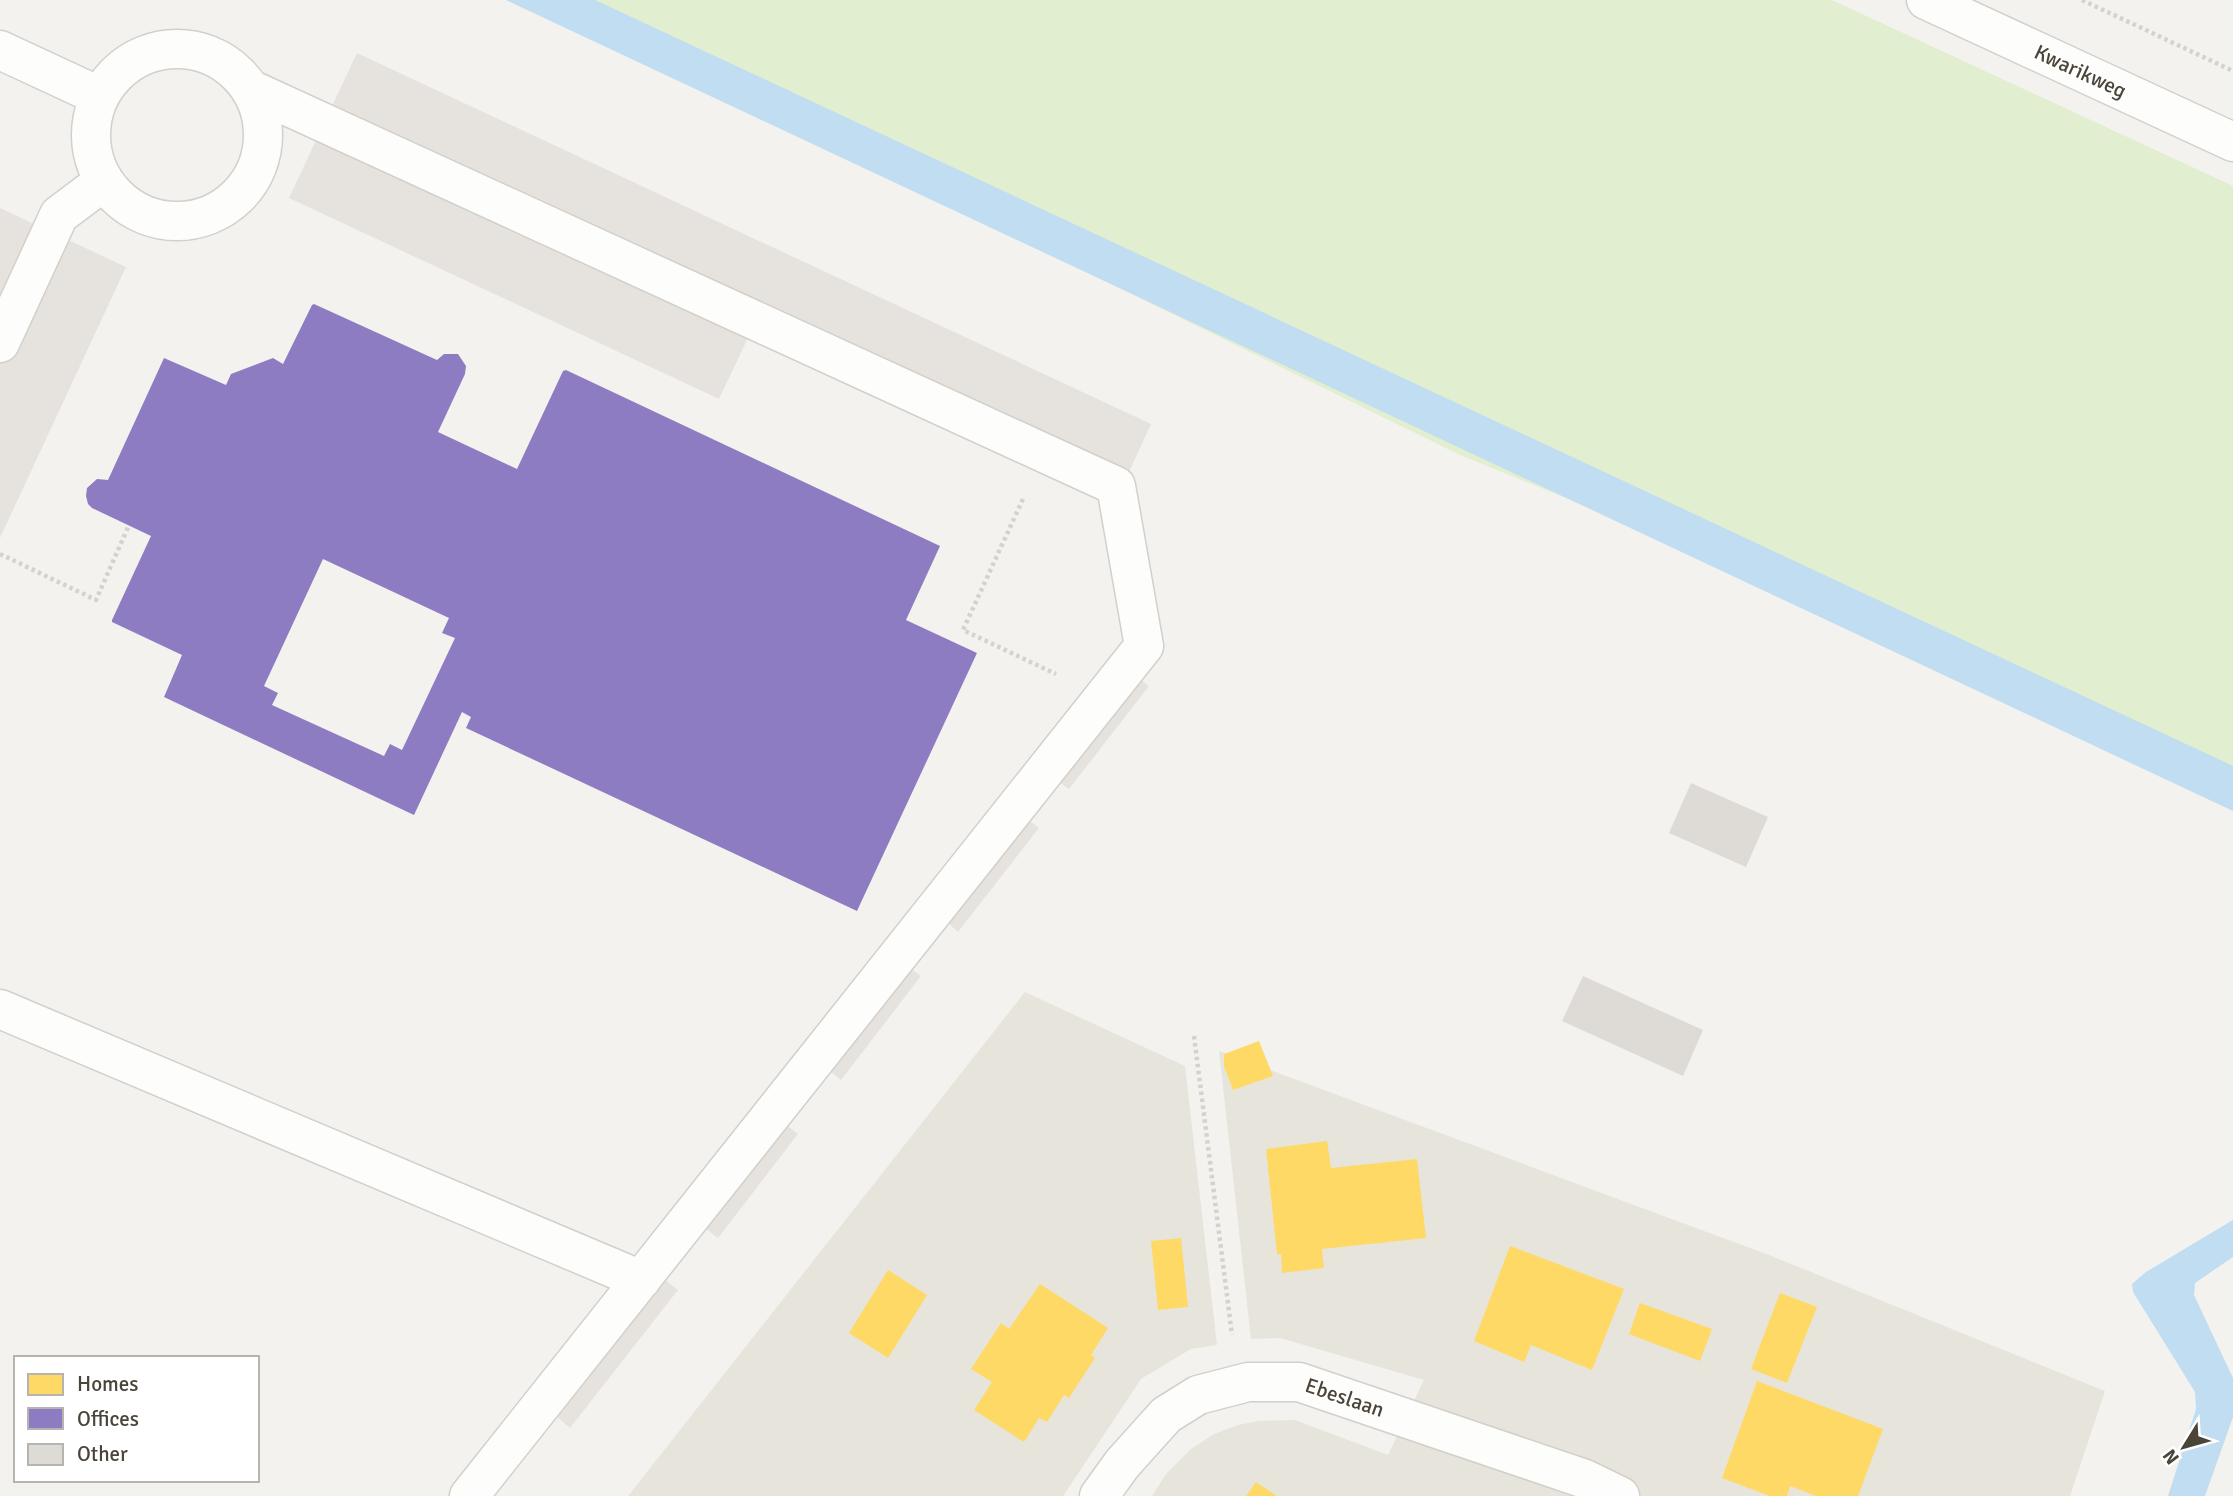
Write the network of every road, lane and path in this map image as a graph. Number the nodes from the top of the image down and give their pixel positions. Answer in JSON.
{"nodes":[{"id":1,"x":1926,"y":0,"type":"edge"},
{"id":2,"x":2082,"y":0,"type":"edge"},
{"id":3,"x":0,"y":50,"type":"edge"},
{"id":4,"x":2233,"y":71,"type":"edge"},
{"id":5,"x":250,"y":89,"type":"junction"},
{"id":6,"x":99,"y":96,"type":"junction"},
{"id":7,"x":2233,"y":142,"type":"edge"},
{"id":8,"x":103,"y":182,"type":"junction"},
{"id":9,"x":0,"y":343,"type":"edge"},
{"id":10,"x":1044,"y":452,"type":"junction"},
{"id":11,"x":129,"y":525,"type":"dead end"},
{"id":12,"x":0,"y":554,"type":"edge"},
{"id":13,"x":1104,"y":697,"type":"junction"},
{"id":14,"x":0,"y":1009,"type":"edge"},
{"id":15,"x":1194,"y":1036,"type":"dead end"},
{"id":16,"x":641,"y":1280,"type":"junction"},
{"id":17,"x":1238,"y":1385,"type":"junction"},
{"id":18,"x":469,"y":1496,"type":"edge"},
{"id":19,"x":1099,"y":1496,"type":"edge"},
{"id":20,"x":1620,"y":1496,"type":"edge"}],
"edges":[{"from":1,"to":7,"type":"street","name":"Kwarikweg"},
{"from":2,"to":4,"type":"path"},
{"from":3,"to":6,"type":"street"},
{"from":5,"to":6,"type":"street"},
{"from":5,"to":8,"type":"street"},
{"from":5,"to":10,"type":"street"},
{"from":6,"to":8,"type":"street"},
{"from":8,"to":9,"type":"street"},
{"from":10,"to":13,"type":"street"},
{"from":10,"to":13,"type":"path"},
{"from":11,"to":12,"type":"path"},
{"from":13,"to":16,"type":"street"},
{"from":14,"to":16,"type":"street"},
{"from":15,"to":17,"type":"path"},
{"from":16,"to":18,"type":"street"},
{"from":17,"to":19,"type":"street","name":"Ebeslaan"},
{"from":17,"to":20,"type":"street","name":"Ebeslaan"}]}
